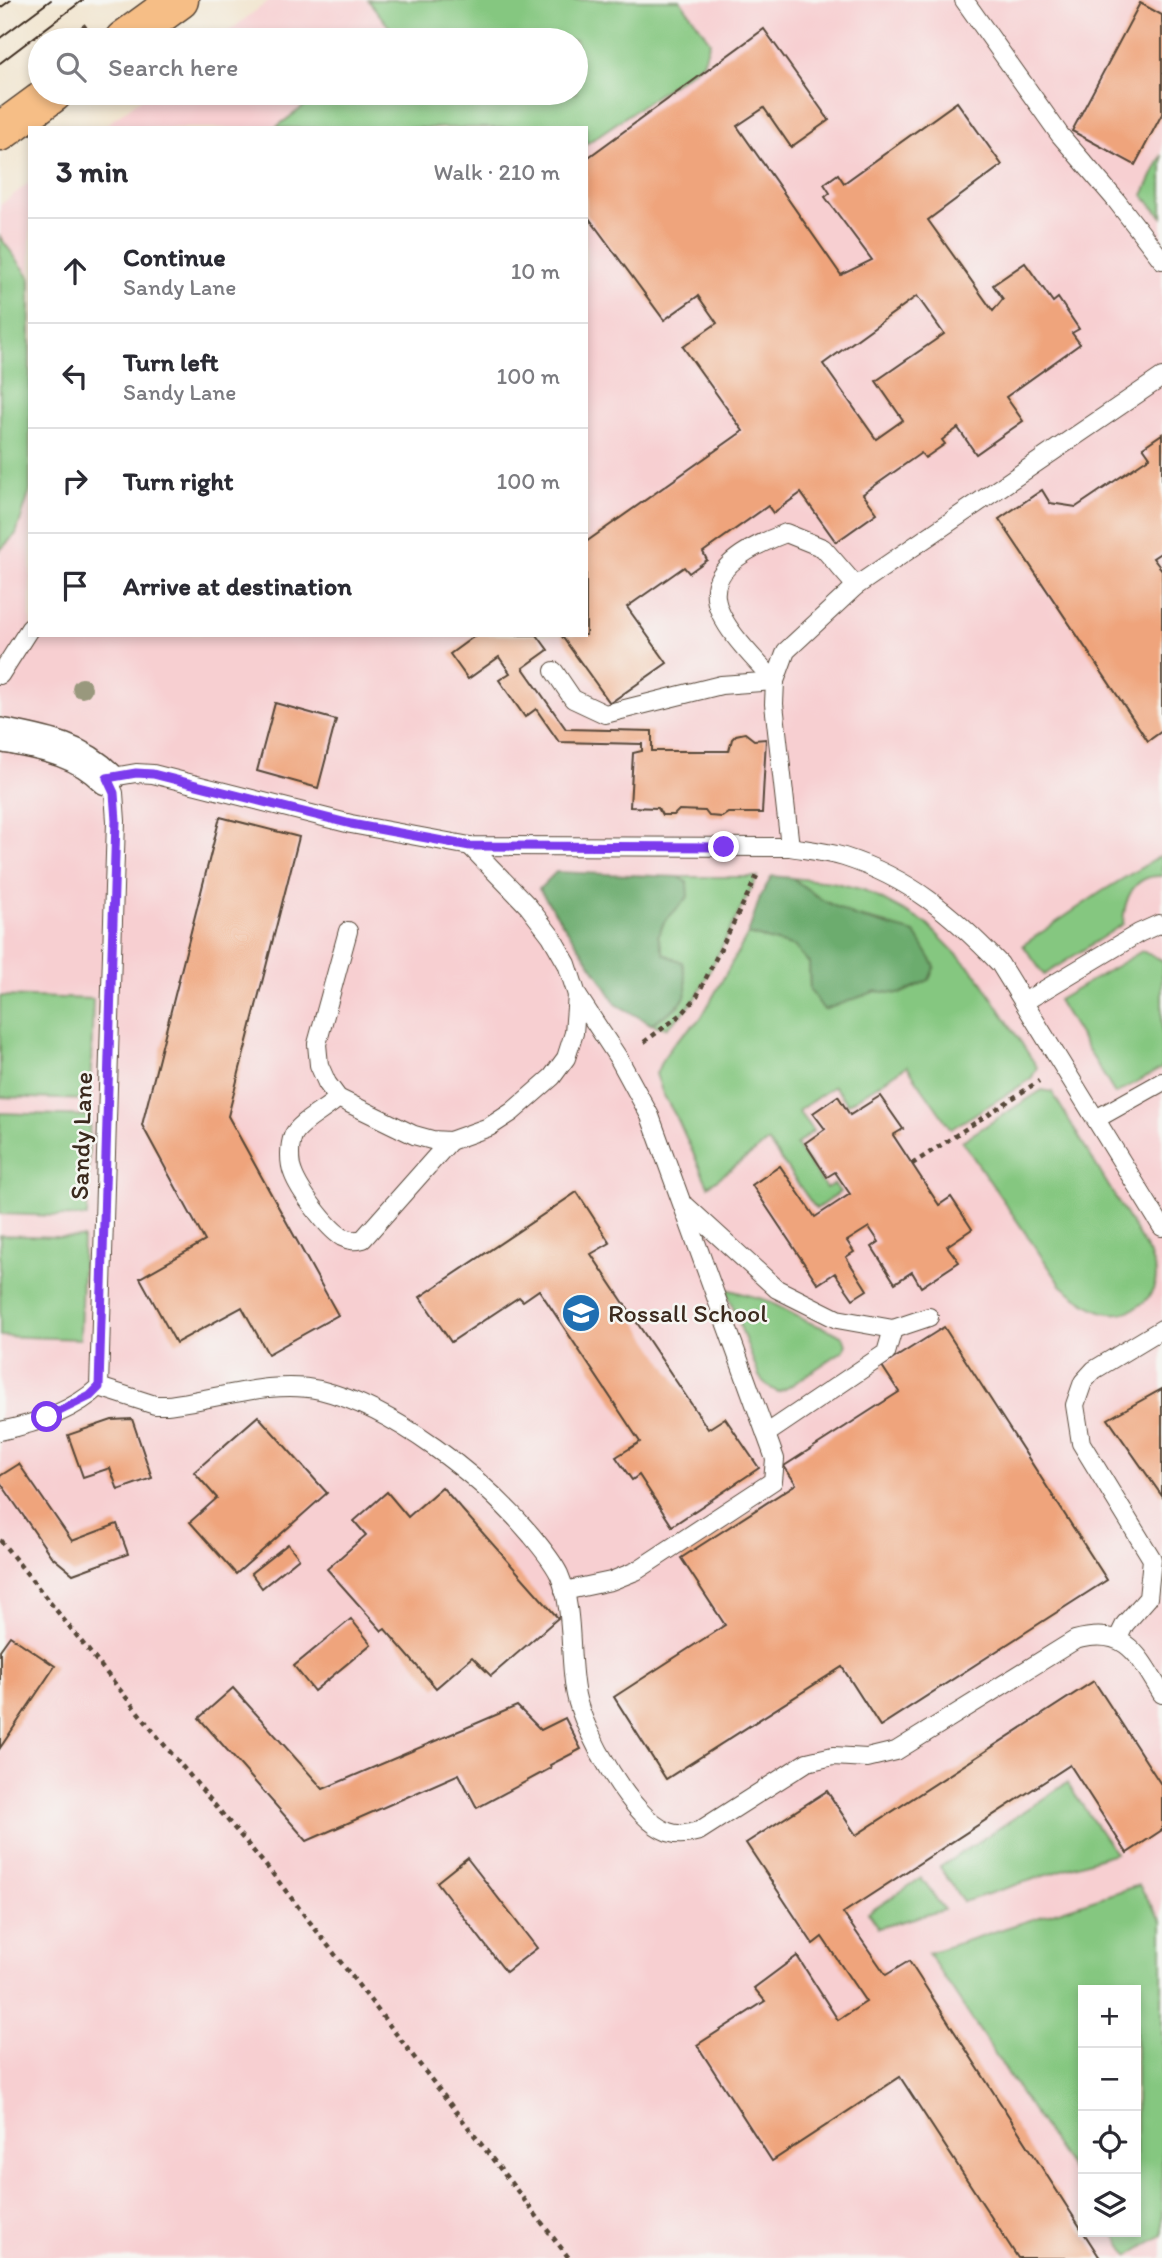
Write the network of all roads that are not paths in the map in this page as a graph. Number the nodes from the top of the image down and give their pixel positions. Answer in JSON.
{"nodes":[{"id":1,"x":179,"y":0,"type":"edge"},
{"id":2,"x":964,"y":0,"type":"edge"},
{"id":3,"x":140,"y":28,"type":"edge"},
{"id":4,"x":37,"y":105,"type":"edge"},
{"id":5,"x":0,"y":132,"type":"edge"},
{"id":6,"x":1162,"y":260,"type":"edge"},
{"id":7,"x":1162,"y":377,"type":"edge"},
{"id":8,"x":856,"y":586,"type":"junction"},
{"id":9,"x":28,"y":631,"type":"edge"},
{"id":10,"x":554,"y":671,"type":"dead end"},
{"id":11,"x":0,"y":675,"type":"edge"},
{"id":12,"x":775,"y":681,"type":"junction"},
{"id":13,"x":0,"y":735,"type":"edge"},
{"id":14,"x":107,"y":778,"type":"junction"},
{"id":15,"x":470,"y":846,"type":"junction"},
{"id":16,"x":790,"y":847,"type":"junction"},
{"id":17,"x":1162,"y":925,"type":"edge"},
{"id":18,"x":348,"y":931,"type":"dead end"},
{"id":19,"x":577,"y":995,"type":"junction"},
{"id":20,"x":1024,"y":1002,"type":"junction"},
{"id":21,"x":1162,"y":1082,"type":"edge"},
{"id":22,"x":338,"y":1098,"type":"junction"},
{"id":23,"x":1096,"y":1119,"type":"junction"},
{"id":24,"x":450,"y":1141,"type":"junction"},
{"id":25,"x":683,"y":1203,"type":"junction"},
{"id":26,"x":1162,"y":1227,"type":"edge"},
{"id":27,"x":929,"y":1317,"type":"dead end"},
{"id":28,"x":893,"y":1329,"type":"junction"},
{"id":29,"x":1162,"y":1329,"type":"edge"},
{"id":30,"x":99,"y":1387,"type":"junction"},
{"id":31,"x":0,"y":1431,"type":"edge"},
{"id":32,"x":766,"y":1434,"type":"junction"},
{"id":33,"x":564,"y":1591,"type":"junction"},
{"id":34,"x":1118,"y":1638,"type":"junction"},
{"id":35,"x":1162,"y":1694,"type":"edge"}],
"edges":[{"from":1,"to":3,"type":"main road"},
{"from":2,"to":6,"type":"lane"},
{"from":4,"to":5,"type":"main road"},
{"from":7,"to":8,"type":"lane"},
{"from":8,"to":12,"type":"lane"},
{"from":8,"to":12,"type":"lane"},
{"from":9,"to":11,"type":"lane"},
{"from":10,"to":12,"type":"lane"},
{"from":12,"to":16,"type":"lane"},
{"from":13,"to":14,"type":"street"},
{"from":14,"to":15,"type":"lane"},
{"from":14,"to":30,"type":"lane","name":"Sandy Lane"},
{"from":15,"to":16,"type":"lane"},
{"from":15,"to":19,"type":"lane"},
{"from":16,"to":20,"type":"lane"},
{"from":17,"to":20,"type":"lane"},
{"from":18,"to":22,"type":"lane"},
{"from":19,"to":24,"type":"lane"},
{"from":19,"to":25,"type":"lane"},
{"from":20,"to":23,"type":"lane"},
{"from":21,"to":23,"type":"lane"},
{"from":22,"to":24,"type":"lane"},
{"from":22,"to":24,"type":"lane"},
{"from":23,"to":26,"type":"lane"},
{"from":25,"to":28,"type":"lane"},
{"from":25,"to":32,"type":"lane"},
{"from":27,"to":28,"type":"lane"},
{"from":28,"to":32,"type":"lane"},
{"from":29,"to":34,"type":"lane"},
{"from":30,"to":31,"type":"lane"},
{"from":30,"to":33,"type":"lane"},
{"from":32,"to":33,"type":"lane"},
{"from":33,"to":34,"type":"lane"},
{"from":34,"to":35,"type":"lane"}]}
